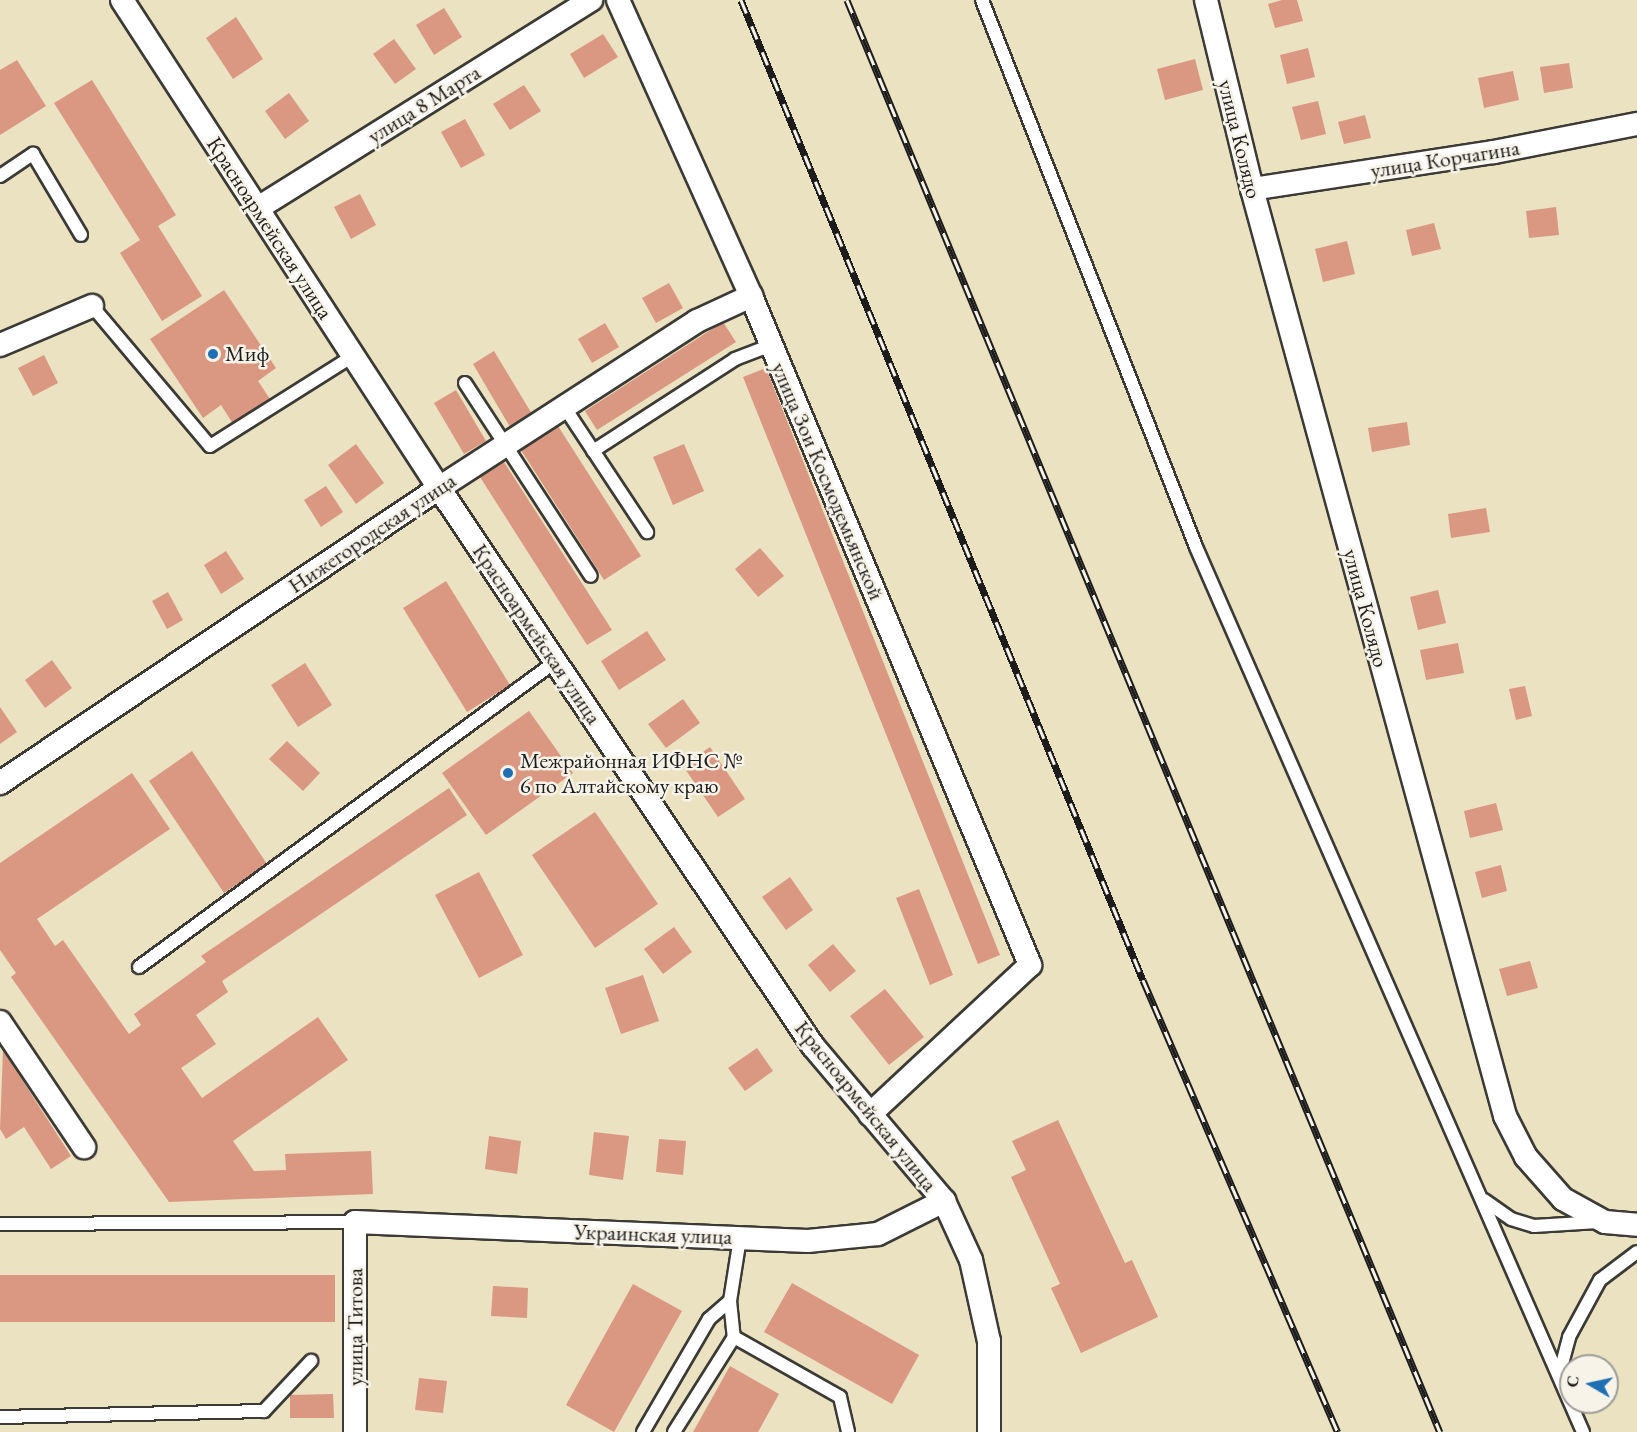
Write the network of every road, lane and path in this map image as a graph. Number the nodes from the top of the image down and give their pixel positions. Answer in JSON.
{"nodes":[{"id":1,"x":122,"y":0,"type":"edge"},
{"id":2,"x":591,"y":0,"type":"edge"},
{"id":3,"x":618,"y":0,"type":"edge"},
{"id":4,"x":982,"y":0,"type":"edge"},
{"id":5,"x":1206,"y":0,"type":"edge"},
{"id":6,"x":1637,"y":124,"type":"edge"},
{"id":7,"x":0,"y":177,"type":"edge"},
{"id":8,"x":1252,"y":189,"type":"junction"},
{"id":9,"x":258,"y":208,"type":"junction"},
{"id":10,"x":81,"y":236,"type":"dead end"},
{"id":11,"x":751,"y":296,"type":"junction"},
{"id":12,"x":92,"y":306,"type":"joint"},
{"id":13,"x":0,"y":345,"type":"edge"},
{"id":14,"x":771,"y":345,"type":"junction"},
{"id":15,"x":353,"y":356,"type":"junction"},
{"id":16,"x":465,"y":383,"type":"dead end"},
{"id":17,"x":565,"y":408,"type":"junction"},
{"id":18,"x":506,"y":445,"type":"junction"},
{"id":19,"x":593,"y":451,"type":"junction"},
{"id":20,"x":438,"y":488,"type":"junction"},
{"id":21,"x":647,"y":532,"type":"dead end"},
{"id":22,"x":591,"y":576,"type":"dead end"},
{"id":23,"x":555,"y":662,"type":"junction"},
{"id":24,"x":0,"y":783,"type":"edge"},
{"id":25,"x":139,"y":967,"type":"dead end"},
{"id":26,"x":0,"y":1022,"type":"edge"},
{"id":27,"x":870,"y":1114,"type":"junction"},
{"id":28,"x":84,"y":1147,"type":"dead end"},
{"id":29,"x":1483,"y":1199,"type":"junction"},
{"id":30,"x":944,"y":1201,"type":"junction"},
{"id":31,"x":355,"y":1222,"type":"junction"},
{"id":32,"x":1605,"y":1222,"type":"junction"},
{"id":33,"x":0,"y":1224,"type":"edge"},
{"id":34,"x":1637,"y":1225,"type":"edge"},
{"id":35,"x":740,"y":1238,"type":"junction"},
{"id":36,"x":1637,"y":1252,"type":"edge"},
{"id":37,"x":730,"y":1301,"type":"junction"},
{"id":38,"x":734,"y":1337,"type":"junction"},
{"id":39,"x":1565,"y":1354,"type":"edge"},
{"id":40,"x":311,"y":1361,"type":"dead end"},
{"id":41,"x":1559,"y":1375,"type":"edge"},
{"id":42,"x":1575,"y":1414,"type":"edge"},
{"id":43,"x":0,"y":1417,"type":"edge"},
{"id":44,"x":355,"y":1432,"type":"edge"},
{"id":45,"x":643,"y":1432,"type":"edge"},
{"id":46,"x":674,"y":1432,"type":"edge"},
{"id":47,"x":848,"y":1432,"type":"edge"},
{"id":48,"x":989,"y":1432,"type":"edge"},
{"id":49,"x":1583,"y":1432,"type":"edge"}],
"edges":[{"from":1,"to":9,"type":"street","name":"Красноармейская улица"},
{"from":2,"to":9,"type":"street","name":"улица 8 Марта"},
{"from":3,"to":11,"type":"street","name":"улица Зои Космодемьянской"},
{"from":4,"to":29,"type":"lane"},
{"from":5,"to":8,"type":"street","name":"улица Колядо"},
{"from":6,"to":8,"type":"street","name":"улица Корчагина"},
{"from":7,"to":10,"type":"lane"},
{"from":8,"to":32,"type":"street","name":"улица Колядо"},
{"from":9,"to":15,"type":"street","name":"Красноармейская улица"},
{"from":11,"to":14,"type":"street","name":"улица Зои Космодемьянской"},
{"from":11,"to":17,"type":"street","name":"Нижегородская улица"},
{"from":12,"to":13,"type":"street"},
{"from":12,"to":15,"type":"lane"},
{"from":14,"to":19,"type":"lane"},
{"from":14,"to":27,"type":"street","name":"улица Зои Космодемьянской"},
{"from":15,"to":20,"type":"street","name":"Красноармейская улица"},
{"from":16,"to":18,"type":"lane"},
{"from":17,"to":18,"type":"street","name":"Нижегородская улица"},
{"from":17,"to":19,"type":"lane"},
{"from":18,"to":20,"type":"street","name":"Нижегородская улица"},
{"from":18,"to":22,"type":"lane"},
{"from":19,"to":21,"type":"lane"},
{"from":20,"to":23,"type":"street","name":"Красноармейская улица"},
{"from":20,"to":24,"type":"street","name":"Нижегородская улица"},
{"from":23,"to":25,"type":"lane"},
{"from":23,"to":27,"type":"street","name":"Красноармейская улица"},
{"from":26,"to":28,"type":"street"},
{"from":27,"to":30,"type":"street","name":"Красноармейская улица"},
{"from":29,"to":32,"type":"lane"},
{"from":29,"to":41,"type":"lane"},
{"from":30,"to":35,"type":"street","name":"Украинская улица"},
{"from":30,"to":48,"type":"street","name":"Красноармейская улица"},
{"from":31,"to":33,"type":"lane"},
{"from":31,"to":35,"type":"street","name":"Украинская улица"},
{"from":31,"to":44,"type":"street","name":"улица Титова"},
{"from":32,"to":34,"type":"street"},
{"from":35,"to":37,"type":"lane"},
{"from":36,"to":39,"type":"lane"},
{"from":37,"to":38,"type":"lane"},
{"from":37,"to":45,"type":"lane"},
{"from":38,"to":46,"type":"lane"},
{"from":38,"to":47,"type":"lane"},
{"from":40,"to":43,"type":"lane"},
{"from":42,"to":49,"type":"lane"}]}
